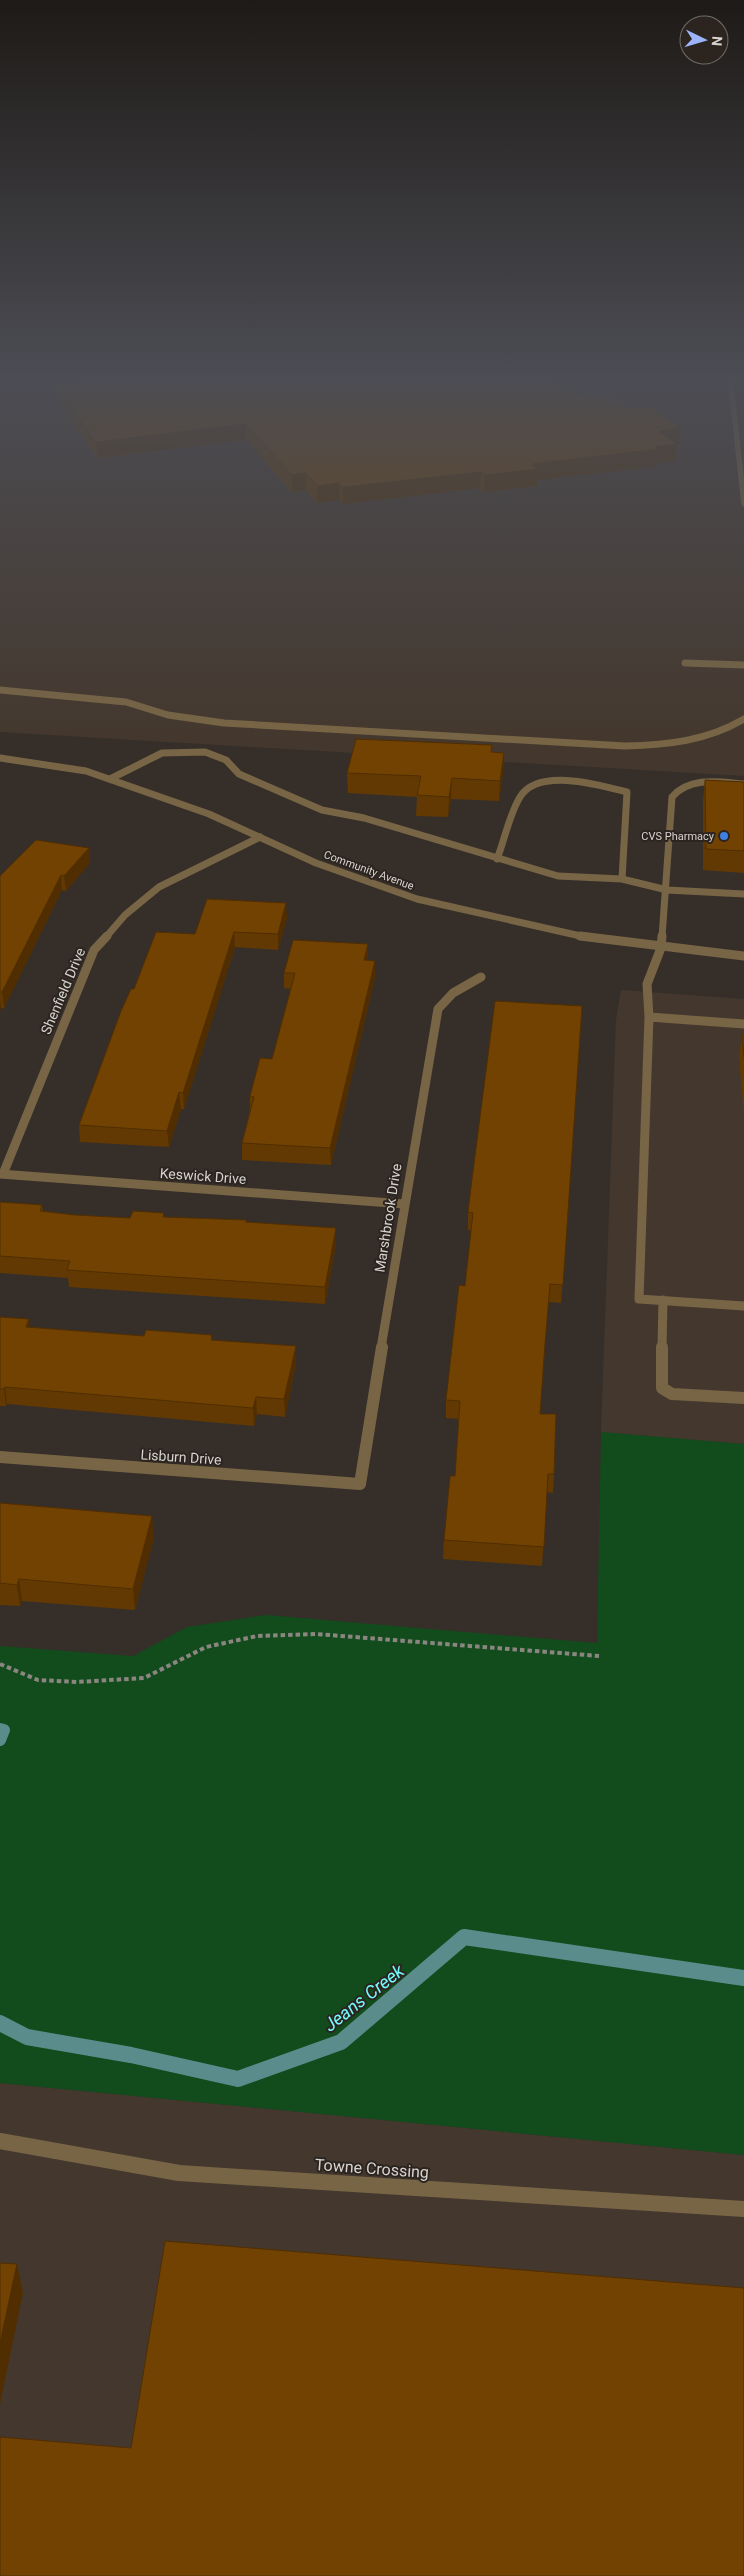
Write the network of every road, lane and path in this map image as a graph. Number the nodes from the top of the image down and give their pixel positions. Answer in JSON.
{"nodes":[{"id":1,"x":685,"y":664,"type":"dead end"},
{"id":2,"x":744,"y":665,"type":"edge"},
{"id":3,"x":0,"y":690,"type":"edge"},
{"id":4,"x":744,"y":719,"type":"edge"},
{"id":5,"x":0,"y":758,"type":"edge"},
{"id":6,"x":110,"y":780,"type":"junction"},
{"id":7,"x":744,"y":784,"type":"edge"},
{"id":8,"x":260,"y":837,"type":"junction"},
{"id":9,"x":497,"y":859,"type":"junction"},
{"id":10,"x":622,"y":879,"type":"junction"},
{"id":11,"x":667,"y":890,"type":"junction"},
{"id":12,"x":744,"y":894,"type":"edge"},
{"id":13,"x":662,"y":948,"type":"junction"},
{"id":14,"x":744,"y":956,"type":"edge"},
{"id":15,"x":481,"y":978,"type":"dead end"},
{"id":16,"x":649,"y":1017,"type":"junction"},
{"id":17,"x":744,"y":1024,"type":"edge"},
{"id":18,"x":1,"y":1174,"type":"edge"},
{"id":19,"x":404,"y":1204,"type":"junction"},
{"id":20,"x":662,"y":1300,"type":"junction"},
{"id":21,"x":744,"y":1306,"type":"edge"},
{"id":22,"x":744,"y":1398,"type":"edge"},
{"id":23,"x":0,"y":1457,"type":"edge"},
{"id":24,"x":360,"y":1484,"type":"joint"},
{"id":25,"x":600,"y":1656,"type":"dead end"},
{"id":26,"x":0,"y":1664,"type":"edge"},
{"id":27,"x":0,"y":2140,"type":"edge"},
{"id":28,"x":744,"y":2209,"type":"edge"}],
"edges":[{"from":1,"to":2,"type":"street"},
{"from":3,"to":4,"type":"street"},
{"from":5,"to":6,"type":"street","name":"Community Avenue"},
{"from":6,"to":8,"type":"street","name":"Community Avenue"},
{"from":6,"to":9,"type":"street"},
{"from":7,"to":11,"type":"street"},
{"from":8,"to":13,"type":"street","name":"Community Avenue"},
{"from":8,"to":18,"type":"street","name":"Shenfield Drive"},
{"from":9,"to":10,"type":"street"},
{"from":9,"to":10,"type":"street"},
{"from":10,"to":11,"type":"street"},
{"from":11,"to":12,"type":"street"},
{"from":11,"to":13,"type":"street"},
{"from":13,"to":14,"type":"street","name":"Community Avenue"},
{"from":13,"to":16,"type":"street"},
{"from":15,"to":19,"type":"street","name":"Marshbrook Drive"},
{"from":16,"to":17,"type":"street"},
{"from":16,"to":20,"type":"street"},
{"from":18,"to":19,"type":"street","name":"Keswick Drive"},
{"from":19,"to":24,"type":"street","name":"Marshbrook Drive"},
{"from":20,"to":21,"type":"street"},
{"from":20,"to":22,"type":"street"},
{"from":23,"to":24,"type":"street","name":"Lisburn Drive"},
{"from":25,"to":26,"type":"path"},
{"from":27,"to":28,"type":"street","name":"Towne Crossing"}]}
